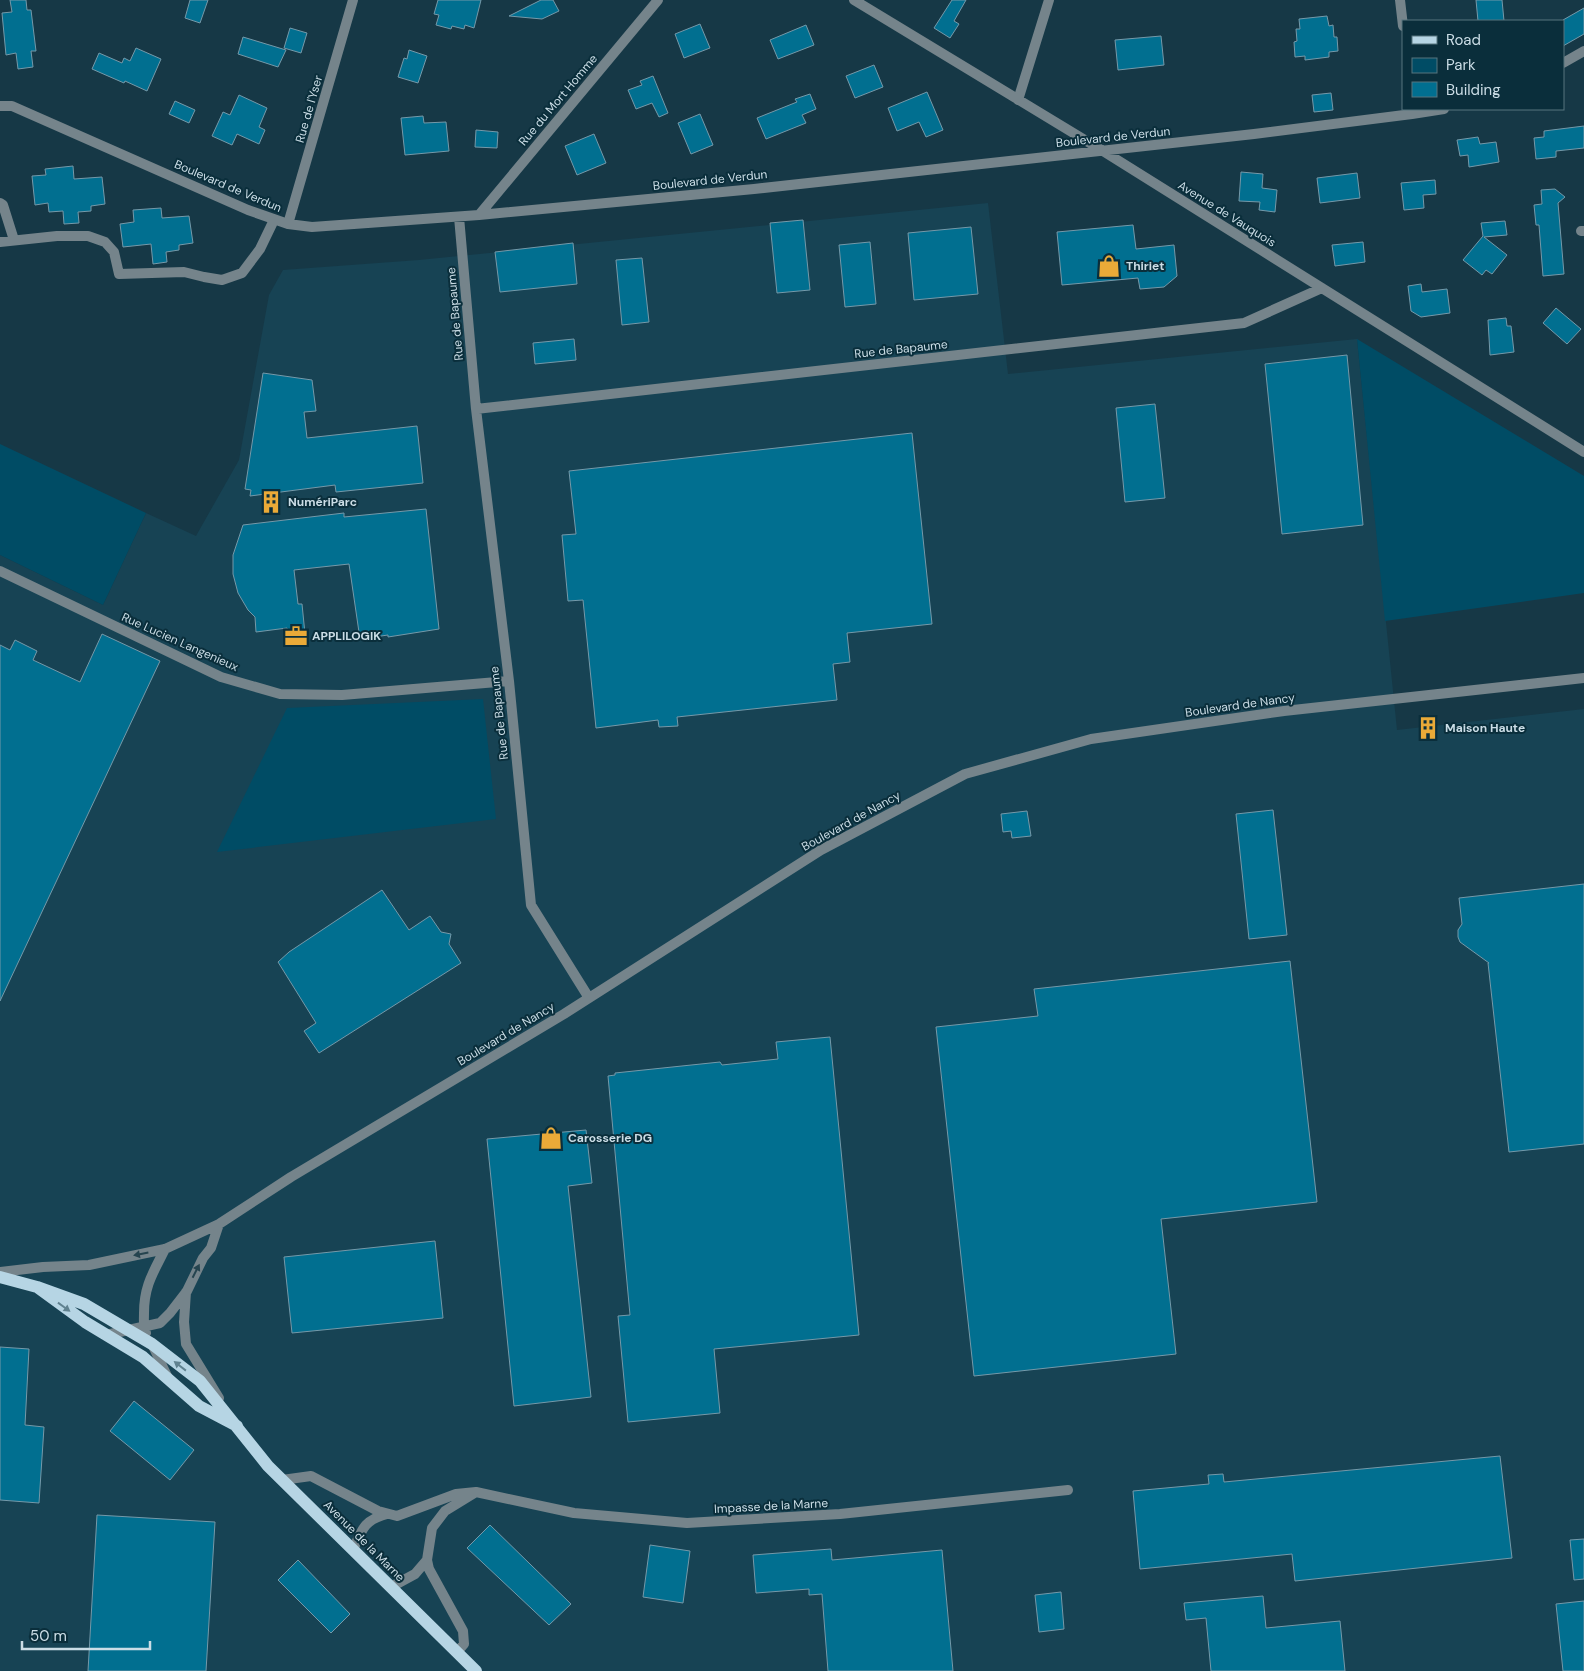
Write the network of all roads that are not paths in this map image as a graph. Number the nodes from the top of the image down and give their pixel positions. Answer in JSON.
{"nodes":[{"id":1,"x":353,"y":0,"type":"edge"},
{"id":2,"x":658,"y":0,"type":"edge"},
{"id":3,"x":1049,"y":0,"type":"edge"},
{"id":4,"x":1400,"y":0,"type":"edge"},
{"id":5,"x":859,"y":1,"type":"edge"},
{"id":6,"x":1402,"y":20,"type":"edge"},
{"id":7,"x":1584,"y":51,"type":"edge"},
{"id":8,"x":1564,"y":62,"type":"edge"},
{"id":9,"x":1018,"y":100,"type":"junction"},
{"id":10,"x":0,"y":106,"type":"edge"},
{"id":11,"x":1433,"y":110,"type":"edge"},
{"id":12,"x":1412,"y":112,"type":"edge"},
{"id":13,"x":1103,"y":151,"type":"junction"},
{"id":14,"x":0,"y":203,"type":"edge"},
{"id":15,"x":478,"y":215,"type":"junction"},
{"id":16,"x":459,"y":217,"type":"junction"},
{"id":17,"x":274,"y":220,"type":"junction"},
{"id":18,"x":288,"y":224,"type":"junction"},
{"id":19,"x":14,"y":240,"type":"junction"},
{"id":20,"x":0,"y":242,"type":"edge"},
{"id":21,"x":1322,"y":288,"type":"junction"},
{"id":22,"x":476,"y":410,"type":"junction"},
{"id":23,"x":1584,"y":452,"type":"edge"},
{"id":24,"x":0,"y":571,"type":"edge"},
{"id":25,"x":1584,"y":678,"type":"edge"},
{"id":26,"x":509,"y":681,"type":"junction"},
{"id":27,"x":589,"y":998,"type":"junction"},
{"id":28,"x":218,"y":1224,"type":"junction"},
{"id":29,"x":165,"y":1249,"type":"junction"},
{"id":30,"x":0,"y":1272,"type":"edge"},
{"id":31,"x":0,"y":1277,"type":"edge"},
{"id":32,"x":37,"y":1287,"type":"junction"},
{"id":33,"x":187,"y":1291,"type":"junction"},
{"id":34,"x":144,"y":1327,"type":"junction"},
{"id":35,"x":130,"y":1331,"type":"junction"},
{"id":36,"x":106,"y":1335,"type":"junction"},
{"id":37,"x":152,"y":1344,"type":"junction"},
{"id":38,"x":168,"y":1378,"type":"junction"},
{"id":39,"x":237,"y":1426,"type":"junction"},
{"id":40,"x":282,"y":1480,"type":"junction"},
{"id":41,"x":1068,"y":1490,"type":"dead end"},
{"id":42,"x":476,"y":1492,"type":"junction"},
{"id":43,"x":388,"y":1514,"type":"junction"},
{"id":44,"x":353,"y":1550,"type":"junction"},
{"id":45,"x":427,"y":1560,"type":"junction"},
{"id":46,"x":391,"y":1587,"type":"junction"},
{"id":47,"x":457,"y":1652,"type":"junction"},
{"id":48,"x":476,"y":1671,"type":"edge"}],
"edges":[{"from":1,"to":18,"type":"street","name":"Rue de l'Yser"},
{"from":2,"to":15,"type":"street","name":"Rue du Mort Homme"},
{"from":3,"to":9,"type":"street"},
{"from":4,"to":6,"type":"street"},
{"from":5,"to":9,"type":"street","name":"Avenue de Vauquois"},
{"from":7,"to":8,"type":"street"},
{"from":9,"to":13,"type":"street","name":"Avenue de Vauquois"},
{"from":10,"to":17,"type":"street","name":"Boulevard de Verdun"},
{"from":11,"to":12,"type":"street","name":"Boulevard de Verdun"},
{"from":12,"to":13,"type":"street","name":"Boulevard de Verdun"},
{"from":13,"to":15,"type":"street","name":"Boulevard de Verdun"},
{"from":13,"to":21,"type":"street","name":"Avenue de Vauquois"},
{"from":14,"to":19,"type":"street"},
{"from":15,"to":16,"type":"street","name":"Boulevard de Verdun"},
{"from":16,"to":18,"type":"street","name":"Boulevard de Verdun"},
{"from":16,"to":22,"type":"street","name":"Rue de Bapaume"},
{"from":17,"to":18,"type":"street","name":"Boulevard de Verdun"},
{"from":17,"to":19,"type":"street"},
{"from":19,"to":20,"type":"street"},
{"from":21,"to":22,"type":"street","name":"Rue de Bapaume"},
{"from":21,"to":23,"type":"street","name":"Avenue de Vauquois"},
{"from":22,"to":26,"type":"street","name":"Rue de Bapaume"},
{"from":24,"to":26,"type":"street","name":"Rue Lucien Langenieux"},
{"from":25,"to":27,"type":"street","name":"Boulevard de Nancy"},
{"from":26,"to":27,"type":"street","name":"Rue de Bapaume"},
{"from":27,"to":28,"type":"street","name":"Boulevard de Nancy"},
{"from":28,"to":29,"type":"street","name":"Boulevard de Nancy"},
{"from":33,"to":28,"type":"street","one_way":true},
{"from":29,"to":30,"type":"street","name":"Boulevard de Nancy","one_way":true},
{"from":29,"to":34,"type":"street"},
{"from":31,"to":32,"type":"main road","name":"Avenue de la Marne"},
{"from":32,"to":35,"type":"main road","name":"Avenue de la Marne"},
{"from":32,"to":36,"type":"main road","name":"Avenue de la Marne","one_way":true},
{"from":33,"to":34,"type":"street"},
{"from":33,"to":39,"type":"street"},
{"from":34,"to":35,"type":"street"},
{"from":34,"to":37,"type":"street"},
{"from":35,"to":36,"type":"street"},
{"from":35,"to":37,"type":"main road","name":"Avenue de la Marne"},
{"from":36,"to":38,"type":"main road","name":"Avenue de la Marne"},
{"from":37,"to":38,"type":"street"},
{"from":39,"to":37,"type":"main road","name":"Avenue de la Marne","one_way":true},
{"from":38,"to":39,"type":"main road","name":"Avenue de la Marne"},
{"from":39,"to":40,"type":"main road","name":"Avenue de la Marne"},
{"from":40,"to":43,"type":"street"},
{"from":40,"to":44,"type":"main road","name":"Avenue de la Marne"},
{"from":41,"to":42,"type":"street","name":"Impasse de la Marne"},
{"from":42,"to":43,"type":"street","name":"Impasse de la Marne"},
{"from":42,"to":45,"type":"street"},
{"from":43,"to":44,"type":"street","name":"Impasse de la Marne"},
{"from":44,"to":46,"type":"main road","name":"Avenue de la Marne"},
{"from":45,"to":46,"type":"street"},
{"from":45,"to":47,"type":"street"},
{"from":46,"to":47,"type":"main road","name":"Avenue de la Marne"},
{"from":47,"to":48,"type":"main road","name":"Avenue de la Marne"}]}
